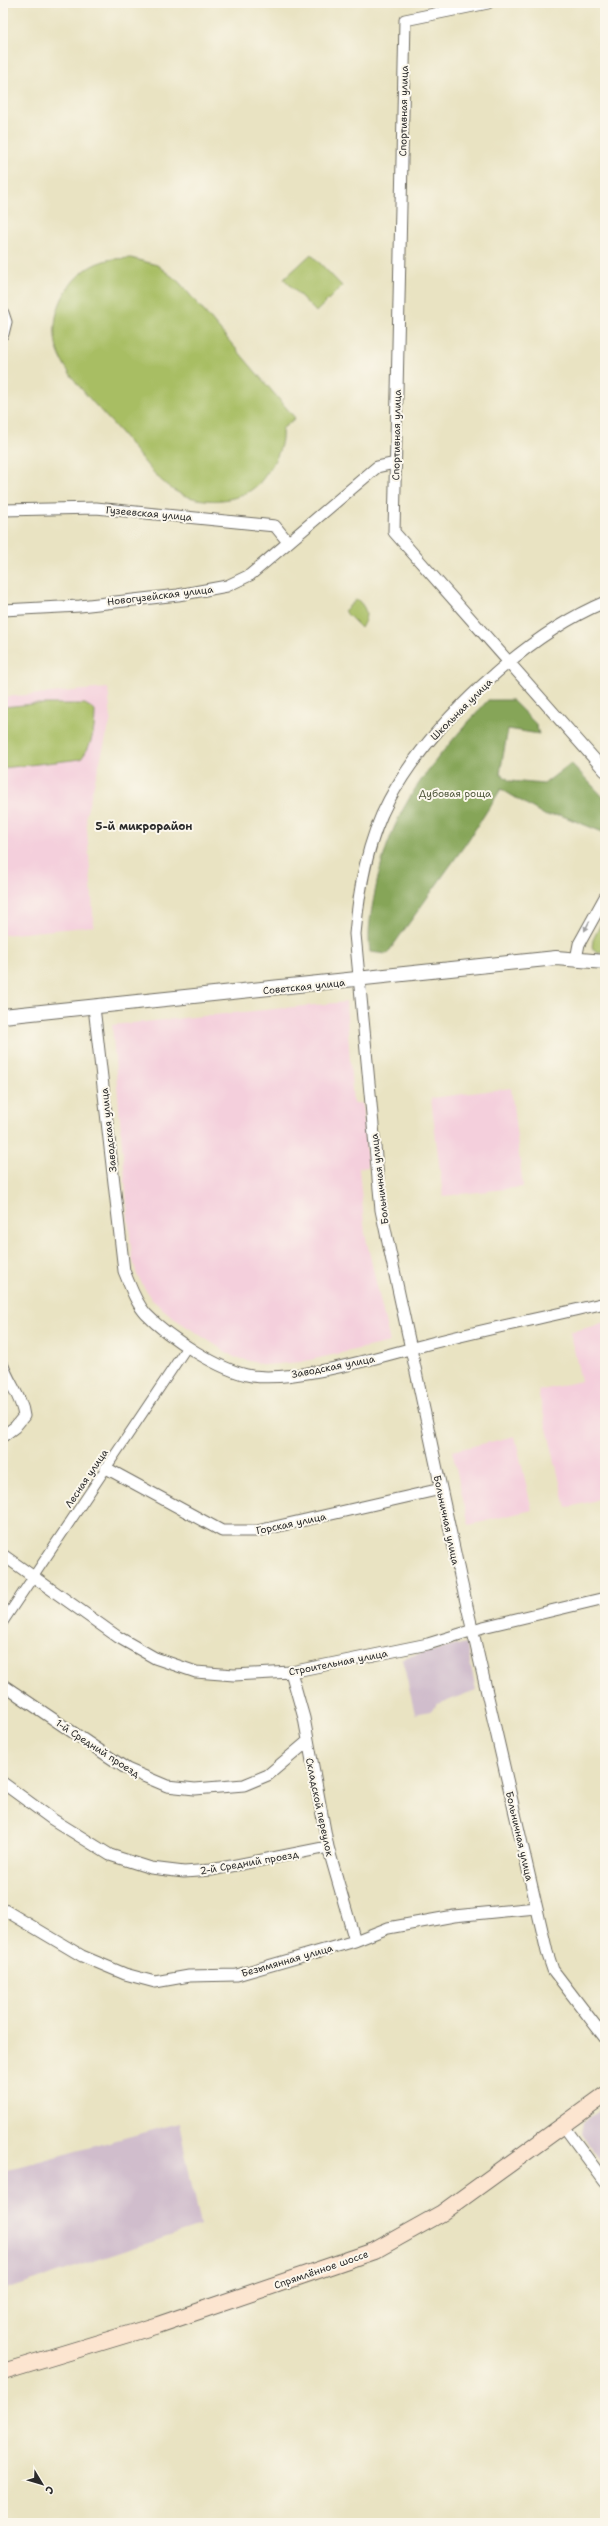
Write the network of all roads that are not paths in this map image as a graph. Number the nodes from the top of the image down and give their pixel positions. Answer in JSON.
{"nodes":[{"id":1,"x":488,"y":3,"type":"edge"},
{"id":2,"x":3,"y":313,"type":"edge"},
{"id":3,"x":3,"y":334,"type":"edge"},
{"id":4,"x":395,"y":463,"type":"junction"},
{"id":5,"x":3,"y":510,"type":"edge"},
{"id":6,"x":288,"y":542,"type":"junction"},
{"id":7,"x":605,"y":602,"type":"edge"},
{"id":8,"x":3,"y":610,"type":"edge"},
{"id":9,"x":509,"y":664,"type":"junction"},
{"id":10,"x":605,"y":771,"type":"edge"},
{"id":11,"x":605,"y":896,"type":"edge"},
{"id":12,"x":576,"y":959,"type":"junction"},
{"id":13,"x":605,"y":962,"type":"edge"},
{"id":14,"x":359,"y":980,"type":"junction"},
{"id":15,"x":94,"y":1007,"type":"junction"},
{"id":16,"x":3,"y":1016,"type":"edge"},
{"id":17,"x":605,"y":1303,"type":"edge"},
{"id":18,"x":187,"y":1347,"type":"junction"},
{"id":19,"x":410,"y":1349,"type":"junction"},
{"id":20,"x":3,"y":1366,"type":"edge"},
{"id":21,"x":3,"y":1436,"type":"edge"},
{"id":22,"x":106,"y":1468,"type":"junction"},
{"id":23,"x":441,"y":1489,"type":"junction"},
{"id":24,"x":3,"y":1555,"type":"edge"},
{"id":25,"x":33,"y":1575,"type":"junction"},
{"id":26,"x":605,"y":1598,"type":"edge"},
{"id":27,"x":3,"y":1622,"type":"edge"},
{"id":28,"x":472,"y":1632,"type":"junction"},
{"id":29,"x":291,"y":1672,"type":"junction"},
{"id":30,"x":3,"y":1685,"type":"edge"},
{"id":31,"x":307,"y":1742,"type":"junction"},
{"id":32,"x":3,"y":1782,"type":"edge"},
{"id":33,"x":328,"y":1847,"type":"junction"},
{"id":34,"x":536,"y":1908,"type":"junction"},
{"id":35,"x":3,"y":1910,"type":"edge"},
{"id":36,"x":355,"y":1941,"type":"junction"},
{"id":37,"x":605,"y":2038,"type":"edge"},
{"id":38,"x":605,"y":2095,"type":"edge"},
{"id":39,"x":563,"y":2125,"type":"junction"},
{"id":40,"x":605,"y":2182,"type":"edge"},
{"id":41,"x":3,"y":2372,"type":"edge"}],
"edges":[{"from":1,"to":4,"type":"street","name":"Спортивная улица"},
{"from":2,"to":3,"type":"street"},
{"from":4,"to":6,"type":"street","name":"Новогузейская улица"},
{"from":4,"to":9,"type":"street","name":"Спортивная улица"},
{"from":5,"to":6,"type":"street","name":"Гузеевская улица"},
{"from":6,"to":8,"type":"street","name":"Новогузейская улица"},
{"from":7,"to":9,"type":"street","name":"Школьная улица"},
{"from":9,"to":10,"type":"street","name":"Спортивная улица"},
{"from":9,"to":14,"type":"street","name":"Школьная улица"},
{"from":11,"to":12,"type":"street","one_way":true},
{"from":12,"to":13,"type":"street","name":"Советская улица"},
{"from":12,"to":14,"type":"street","name":"Советская улица"},
{"from":14,"to":15,"type":"street","name":"Советская улица"},
{"from":14,"to":19,"type":"street","name":"Больничная улица"},
{"from":15,"to":16,"type":"street","name":"Советская улица"},
{"from":15,"to":18,"type":"street","name":"Заводская улица"},
{"from":17,"to":19,"type":"street","name":"Заводская улица"},
{"from":18,"to":19,"type":"street","name":"Заводская улица"},
{"from":18,"to":22,"type":"street","name":"Лесная улица"},
{"from":19,"to":23,"type":"street","name":"Больничная улица"},
{"from":20,"to":21,"type":"street"},
{"from":22,"to":23,"type":"street","name":"Горская улица"},
{"from":22,"to":25,"type":"street","name":"Лесная улица"},
{"from":23,"to":28,"type":"street","name":"Больничная улица"},
{"from":24,"to":25,"type":"street","name":"Строительная улица"},
{"from":25,"to":27,"type":"street","name":"Лесная улица"},
{"from":25,"to":29,"type":"street","name":"Строительная улица"},
{"from":26,"to":28,"type":"street","name":"Строительная улица"},
{"from":28,"to":29,"type":"street","name":"Строительная улица"},
{"from":28,"to":34,"type":"street","name":"Больничная улица"},
{"from":29,"to":31,"type":"street","name":"Складской переулок"},
{"from":30,"to":31,"type":"street","name":"1-й Средний проезд"},
{"from":31,"to":33,"type":"street","name":"Складской переулок"},
{"from":32,"to":33,"type":"street","name":"2-й Средний проезд"},
{"from":33,"to":36,"type":"street","name":"Складской переулок"},
{"from":34,"to":36,"type":"street","name":"Безымянная улица"},
{"from":34,"to":37,"type":"street","name":"Больничная улица"},
{"from":35,"to":36,"type":"street","name":"Безымянная улица"},
{"from":38,"to":39,"type":"main road","name":"Спрямлённое шоссе"},
{"from":39,"to":40,"type":"street"},
{"from":39,"to":41,"type":"main road","name":"Спрямлённое шоссе"}]}
